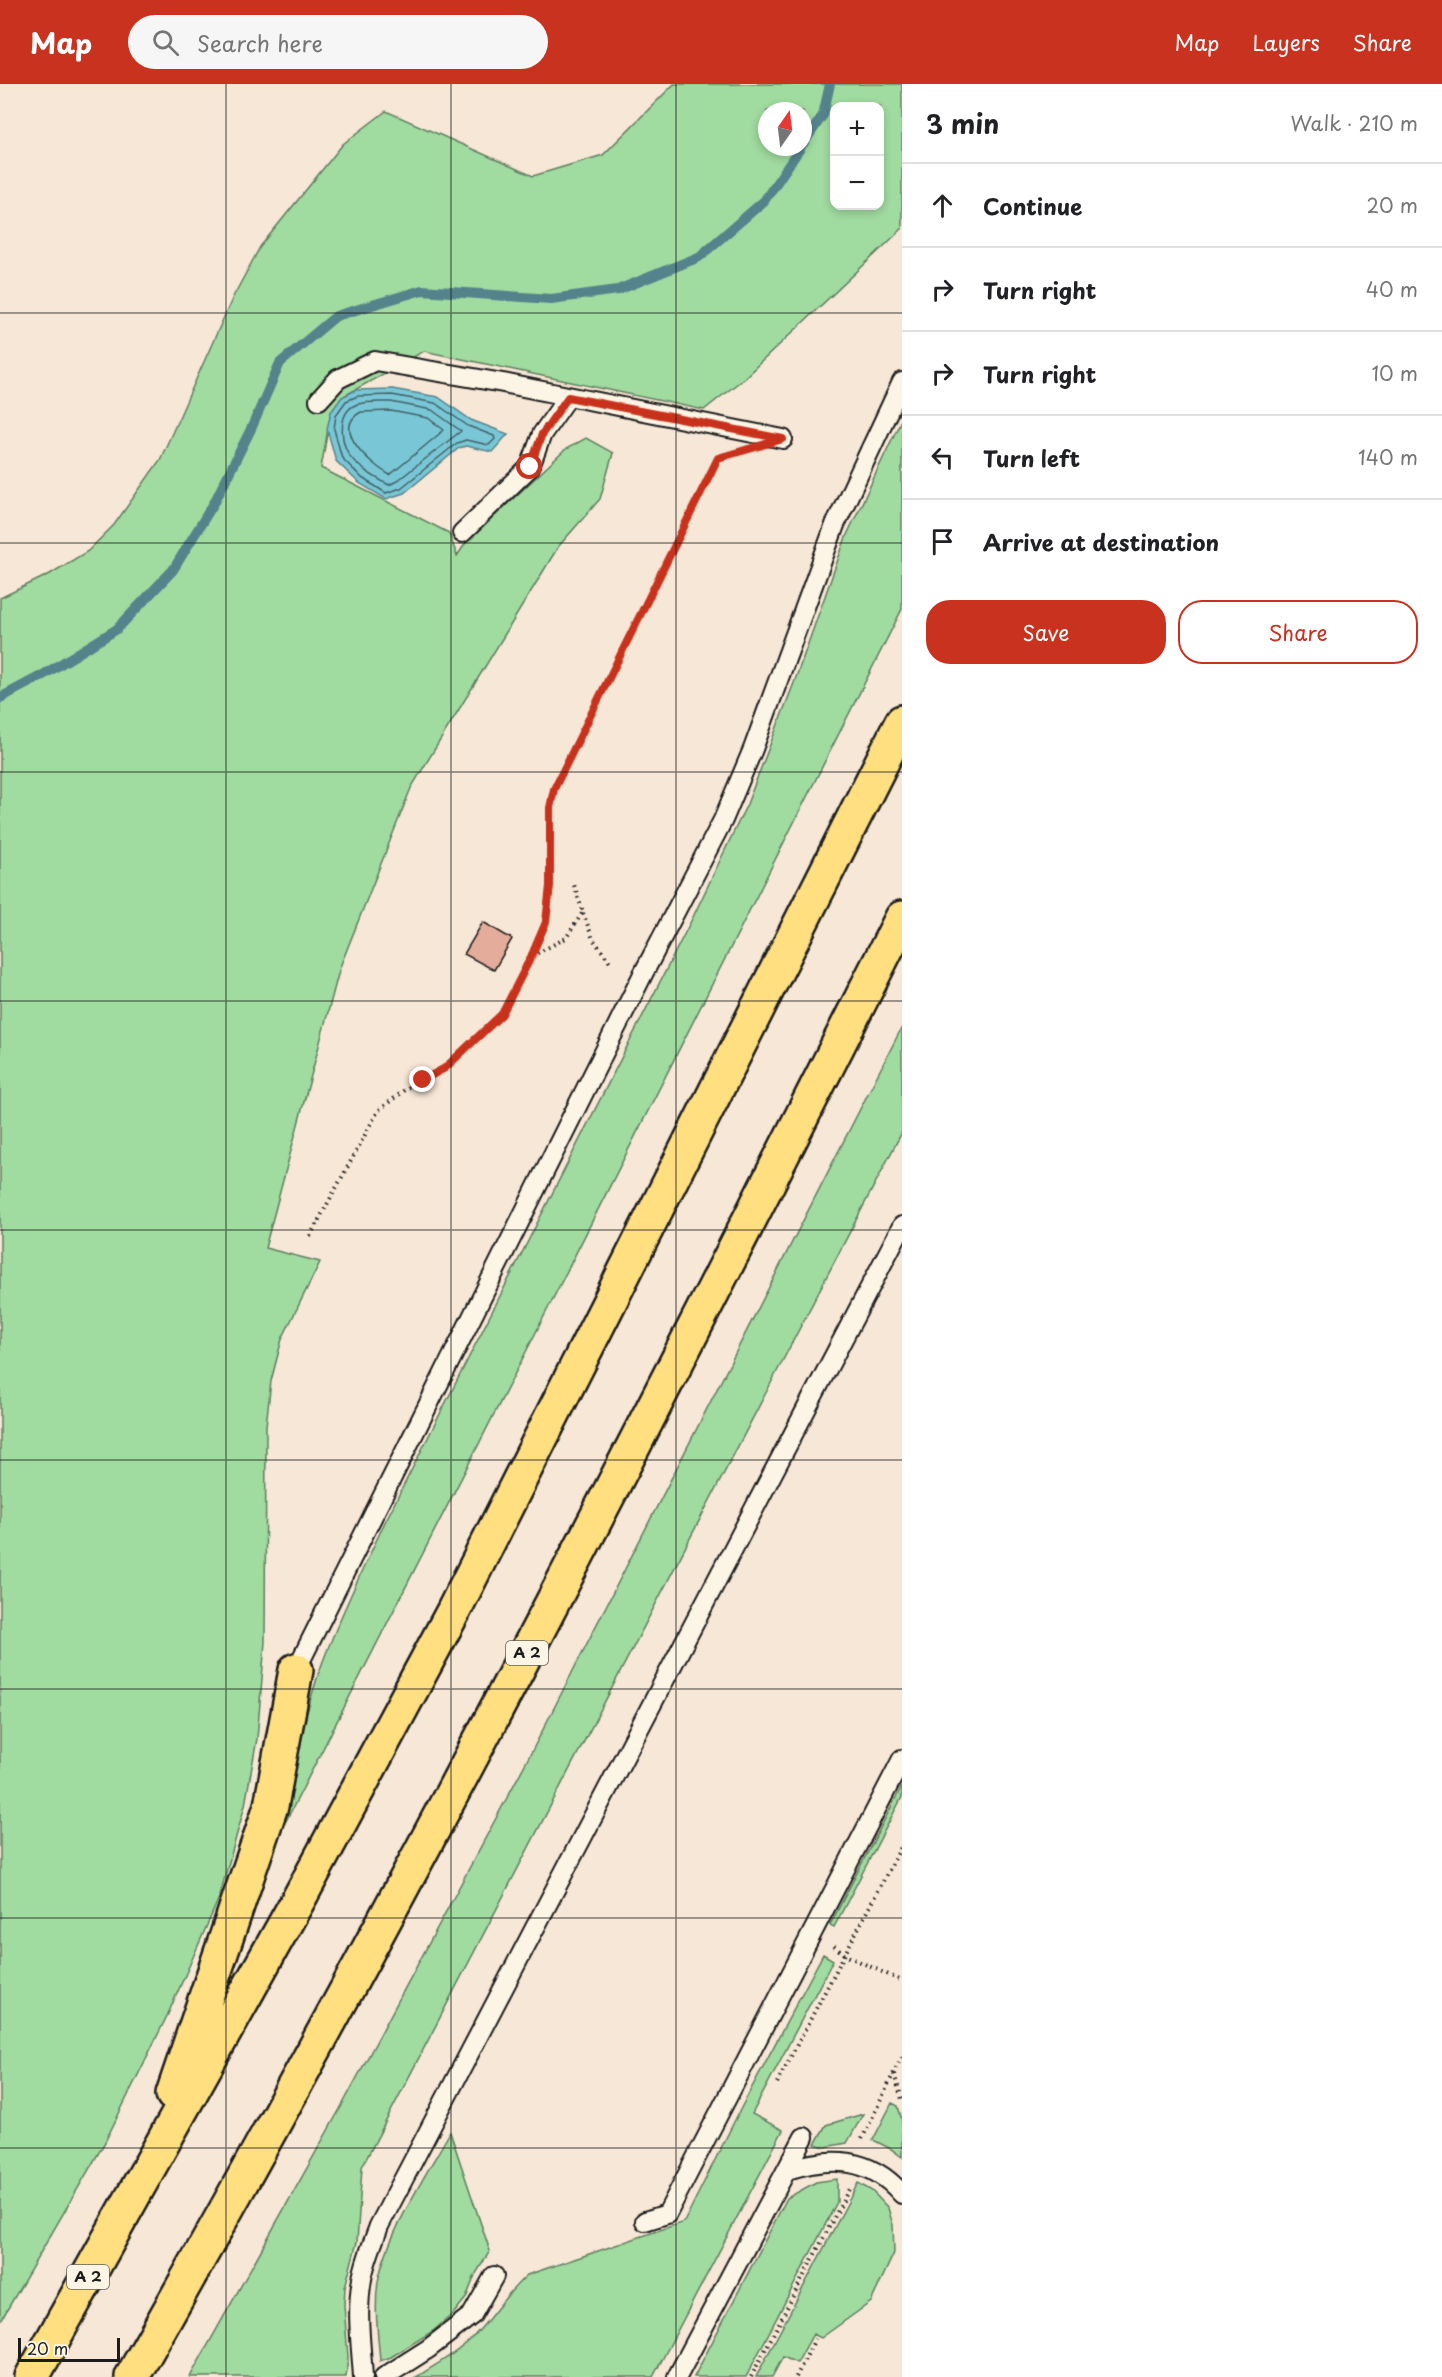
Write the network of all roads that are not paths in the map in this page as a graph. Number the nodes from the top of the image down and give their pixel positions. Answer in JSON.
{"nodes":[{"id":1,"x":902,"y":382,"type":"edge"},
{"id":2,"x":568,"y":397,"type":"junction"},
{"id":3,"x":319,"y":399,"type":"dead end"},
{"id":4,"x":783,"y":439,"type":"dead end"},
{"id":5,"x":462,"y":533,"type":"dead end"},
{"id":6,"x":902,"y":722,"type":"edge"},
{"id":7,"x":902,"y":918,"type":"edge"},
{"id":8,"x":902,"y":1226,"type":"edge"},
{"id":9,"x":296,"y":1670,"type":"joint"},
{"id":10,"x":902,"y":1759,"type":"edge"},
{"id":11,"x":804,"y":2137,"type":"dead end"},
{"id":12,"x":787,"y":2170,"type":"junction"},
{"id":13,"x":145,"y":2176,"type":"junction"},
{"id":14,"x":902,"y":2194,"type":"edge"},
{"id":15,"x":645,"y":2221,"type":"dead end"},
{"id":16,"x":494,"y":2276,"type":"dead end"},
{"id":17,"x":32,"y":2377,"type":"edge"},
{"id":18,"x":132,"y":2377,"type":"edge"},
{"id":19,"x":363,"y":2377,"type":"edge"},
{"id":20,"x":384,"y":2377,"type":"edge"},
{"id":21,"x":677,"y":2377,"type":"edge"}],
"edges":[{"from":1,"to":9,"type":"lane"},
{"from":2,"to":3,"type":"lane"},
{"from":2,"to":4,"type":"lane"},
{"from":2,"to":5,"type":"lane"},
{"from":6,"to":13,"type":"highway","number":"A 2"},
{"from":7,"to":18,"type":"highway","number":"A 2"},
{"from":8,"to":19,"type":"lane"},
{"from":9,"to":13,"type":"highway"},
{"from":10,"to":15,"type":"lane"},
{"from":11,"to":12,"type":"lane"},
{"from":12,"to":14,"type":"lane"},
{"from":12,"to":21,"type":"lane"},
{"from":13,"to":17,"type":"highway","number":"A 2"},
{"from":16,"to":20,"type":"lane"}]}
